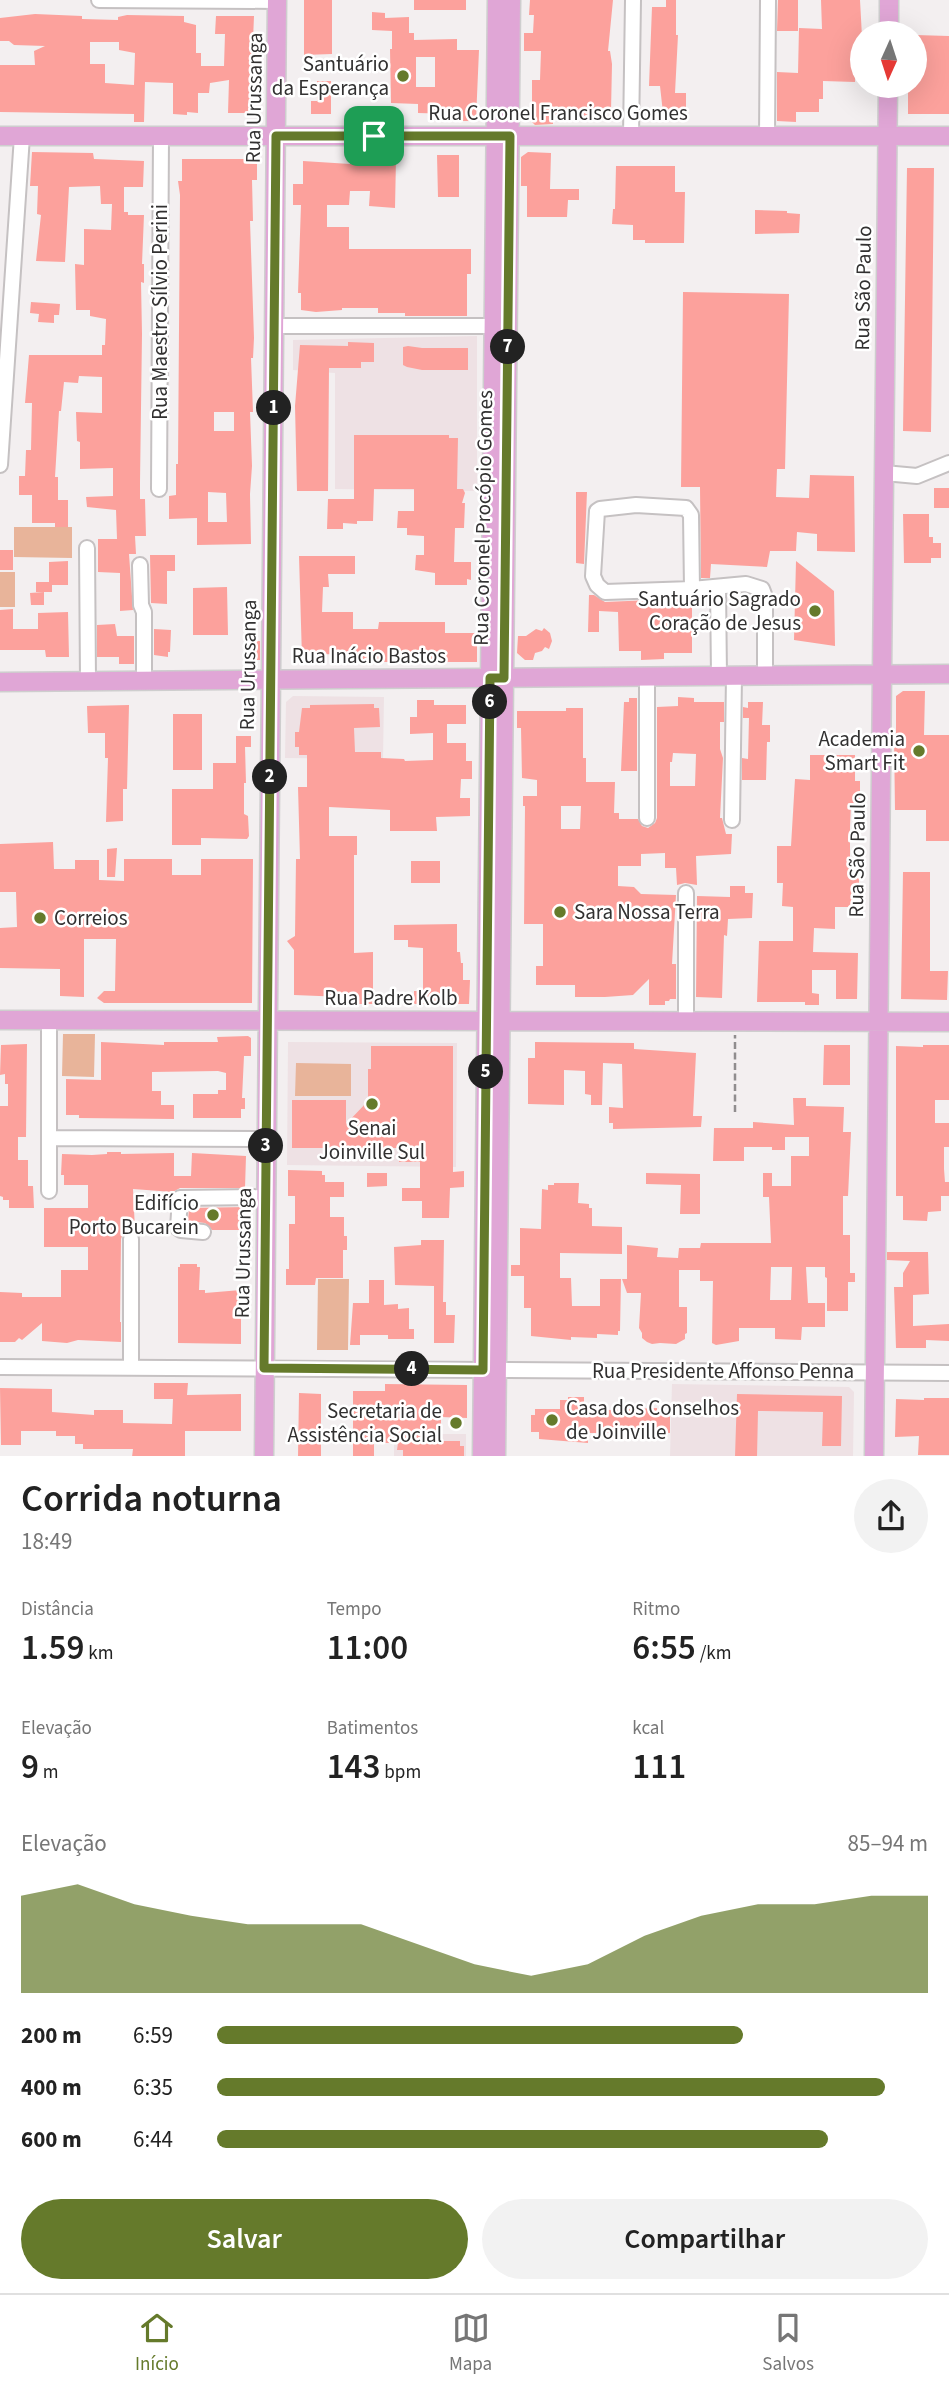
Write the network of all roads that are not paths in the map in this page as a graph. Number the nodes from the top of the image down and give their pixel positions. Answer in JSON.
{"nodes":[{"id":1,"x":99,"y":0,"type":"edge"},
{"id":2,"x":497,"y":0,"type":"edge"},
{"id":3,"x":511,"y":0,"type":"edge"},
{"id":4,"x":633,"y":0,"type":"edge"},
{"id":5,"x":768,"y":0,"type":"edge"},
{"id":6,"x":889,"y":0,"type":"edge"},
{"id":7,"x":277,"y":1,"type":"edge"},
{"id":8,"x":889,"y":21,"type":"edge"},
{"id":9,"x":888,"y":98,"type":"edge"},
{"id":10,"x":0,"y":136,"type":"edge"},
{"id":11,"x":22,"y":136,"type":"junction"},
{"id":12,"x":161,"y":136,"type":"junction"},
{"id":13,"x":276,"y":136,"type":"junction"},
{"id":14,"x":503,"y":136,"type":"junction"},
{"id":15,"x":631,"y":136,"type":"junction"},
{"id":16,"x":767,"y":136,"type":"junction"},
{"id":17,"x":888,"y":136,"type":"junction"},
{"id":18,"x":949,"y":136,"type":"edge"},
{"id":19,"x":274,"y":326,"type":"junction"},
{"id":20,"x":494,"y":326,"type":"junction"},
{"id":21,"x":949,"y":463,"type":"edge"},
{"id":22,"x":0,"y":465,"type":"edge"},
{"id":23,"x":884,"y":473,"type":"junction"},
{"id":24,"x":159,"y":489,"type":"dead end"},
{"id":25,"x":87,"y":548,"type":"dead end"},
{"id":26,"x":140,"y":565,"type":"dead end"},
{"id":27,"x":719,"y":587,"type":"junction"},
{"id":28,"x":692,"y":589,"type":"junction"},
{"id":29,"x":949,"y":674,"type":"edge"},
{"id":30,"x":882,"y":675,"type":"junction"},
{"id":31,"x":727,"y":676,"type":"junction"},
{"id":32,"x":765,"y":676,"type":"junction"},
{"id":33,"x":647,"y":677,"type":"junction"},
{"id":34,"x":497,"y":678,"type":"junction"},
{"id":35,"x":271,"y":680,"type":"junction"},
{"id":36,"x":88,"y":681,"type":"junction"},
{"id":37,"x":144,"y":681,"type":"junction"},
{"id":38,"x":0,"y":682,"type":"edge"},
{"id":39,"x":647,"y":818,"type":"dead end"},
{"id":40,"x":732,"y":820,"type":"dead end"},
{"id":41,"x":686,"y":893,"type":"dead end"},
{"id":42,"x":0,"y":1020,"type":"edge"},
{"id":43,"x":49,"y":1020,"type":"junction"},
{"id":44,"x":268,"y":1021,"type":"junction"},
{"id":45,"x":494,"y":1021,"type":"junction"},
{"id":46,"x":685,"y":1021,"type":"junction"},
{"id":47,"x":878,"y":1021,"type":"junction"},
{"id":48,"x":949,"y":1022,"type":"edge"},
{"id":49,"x":49,"y":1138,"type":"junction"},
{"id":50,"x":267,"y":1139,"type":"junction"},
{"id":51,"x":49,"y":1191,"type":"dead end"},
{"id":52,"x":266,"y":1196,"type":"junction"},
{"id":53,"x":203,"y":1232,"type":"dead end"},
{"id":54,"x":131,"y":1239,"type":"dead end"},
{"id":55,"x":0,"y":1367,"type":"edge"},
{"id":56,"x":131,"y":1367,"type":"junction"},
{"id":57,"x":264,"y":1368,"type":"junction"},
{"id":58,"x":490,"y":1370,"type":"junction"},
{"id":59,"x":875,"y":1372,"type":"junction"},
{"id":60,"x":949,"y":1373,"type":"edge"},
{"id":61,"x":264,"y":1456,"type":"edge"},
{"id":62,"x":482,"y":1456,"type":"edge"},
{"id":63,"x":496,"y":1456,"type":"edge"},
{"id":64,"x":874,"y":1456,"type":"edge"}],
"edges":[{"from":1,"to":7,"type":"street"},
{"from":2,"to":14,"type":"main road","name":"Rua Coronel Procópio Gomes"},
{"from":3,"to":14,"type":"main road","name":"Rua Coronel Procópio Gomes"},
{"from":4,"to":15,"type":"street"},
{"from":5,"to":16,"type":"street"},
{"from":6,"to":8,"type":"main road"},
{"from":7,"to":13,"type":"main road","name":"Rua Urussanga"},
{"from":9,"to":17,"type":"main road","name":"Rua São Paulo"},
{"from":10,"to":11,"type":"main road","name":"Rua Coronel Francisco Gomes"},
{"from":11,"to":12,"type":"main road","name":"Rua Coronel Francisco Gomes"},
{"from":11,"to":22,"type":"street"},
{"from":12,"to":13,"type":"main road","name":"Rua Coronel Francisco Gomes"},
{"from":12,"to":24,"type":"street","name":"Rua Maestro Sílvio Perini"},
{"from":13,"to":14,"type":"main road","name":"Rua Coronel Francisco Gomes"},
{"from":13,"to":19,"type":"main road","name":"Rua Urussanga"},
{"from":14,"to":15,"type":"main road","name":"Rua Coronel Francisco Gomes"},
{"from":14,"to":20,"type":"main road","name":"Rua Coronel Procópio Gomes"},
{"from":14,"to":34,"type":"main road","name":"Rua Coronel Procópio Gomes"},
{"from":15,"to":16,"type":"main road","name":"Rua Coronel Francisco Gomes"},
{"from":16,"to":17,"type":"main road","name":"Rua Coronel Francisco Gomes"},
{"from":17,"to":18,"type":"main road","name":"Rua Coronel Francisco Gomes"},
{"from":17,"to":23,"type":"main road","name":"Rua São Paulo"},
{"from":19,"to":20,"type":"street"},
{"from":19,"to":35,"type":"main road","name":"Rua Urussanga"},
{"from":20,"to":34,"type":"main road","name":"Rua Coronel Procópio Gomes"},
{"from":21,"to":23,"type":"street"},
{"from":23,"to":30,"type":"main road","name":"Rua São Paulo"},
{"from":25,"to":36,"type":"street"},
{"from":26,"to":37,"type":"street"},
{"from":27,"to":28,"type":"street"},
{"from":27,"to":31,"type":"street"},
{"from":27,"to":32,"type":"street"},
{"from":28,"to":28,"type":"street"},
{"from":29,"to":30,"type":"main road","name":"Rua Inácio Bastos"},
{"from":30,"to":32,"type":"main road","name":"Rua Inácio Bastos"},
{"from":30,"to":47,"type":"main road","name":"Rua São Paulo"},
{"from":31,"to":32,"type":"main road","name":"Rua Inácio Bastos"},
{"from":31,"to":33,"type":"main road","name":"Rua Inácio Bastos"},
{"from":31,"to":40,"type":"street"},
{"from":33,"to":34,"type":"main road","name":"Rua Inácio Bastos"},
{"from":33,"to":39,"type":"street"},
{"from":34,"to":35,"type":"main road","name":"Rua Inácio Bastos"},
{"from":34,"to":45,"type":"main road","name":"Rua Coronel Procópio Gomes"},
{"from":35,"to":37,"type":"main road","name":"Rua Inácio Bastos"},
{"from":35,"to":44,"type":"main road","name":"Rua Urussanga"},
{"from":36,"to":37,"type":"main road","name":"Rua Inácio Bastos"},
{"from":36,"to":38,"type":"main road","name":"Rua Inácio Bastos"},
{"from":41,"to":46,"type":"street"},
{"from":42,"to":43,"type":"main road","name":"Rua Padre Kolb"},
{"from":43,"to":44,"type":"main road","name":"Rua Padre Kolb"},
{"from":43,"to":49,"type":"street"},
{"from":44,"to":45,"type":"main road","name":"Rua Padre Kolb"},
{"from":44,"to":50,"type":"main road","name":"Rua Urussanga"},
{"from":45,"to":46,"type":"main road","name":"Rua Padre Kolb"},
{"from":45,"to":58,"type":"main road","name":"Rua Coronel Procópio Gomes"},
{"from":46,"to":47,"type":"main road","name":"Rua Padre Kolb"},
{"from":47,"to":48,"type":"main road","name":"Rua Padre Kolb"},
{"from":47,"to":59,"type":"main road","name":"Rua São Paulo"},
{"from":49,"to":50,"type":"street"},
{"from":49,"to":51,"type":"street"},
{"from":50,"to":52,"type":"main road","name":"Rua Urussanga"},
{"from":52,"to":53,"type":"street"},
{"from":52,"to":57,"type":"main road","name":"Rua Urussanga"},
{"from":54,"to":56,"type":"street"},
{"from":55,"to":56,"type":"street","name":"Rua Presidente Affonso Penna"},
{"from":56,"to":57,"type":"street","name":"Rua Presidente Affonso Penna"},
{"from":57,"to":58,"type":"street","name":"Rua Presidente Affonso Penna"},
{"from":57,"to":61,"type":"main road","name":"Rua Urussanga"},
{"from":58,"to":59,"type":"street","name":"Rua Presidente Affonso Penna"},
{"from":58,"to":62,"type":"main road","name":"Rua Coronel Procópio Gomes"},
{"from":58,"to":63,"type":"main road","name":"Rua Coronel Procópio Gomes"},
{"from":59,"to":60,"type":"street","name":"Rua Presidente Affonso Penna"},
{"from":59,"to":64,"type":"main road","name":"Rua São Paulo"}]}
